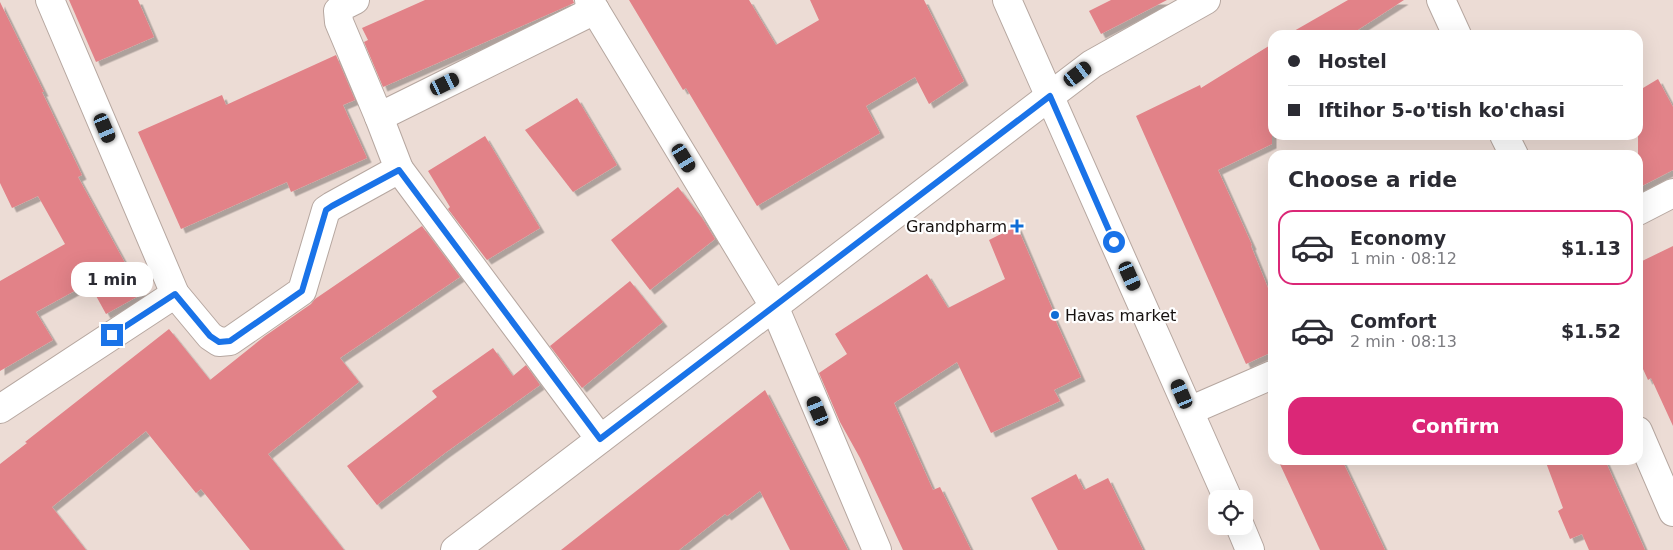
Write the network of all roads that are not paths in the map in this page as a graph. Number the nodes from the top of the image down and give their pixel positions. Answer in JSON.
{"nodes":[{"id":1,"x":50,"y":0,"type":"edge"},
{"id":2,"x":355,"y":0,"type":"edge"},
{"id":3,"x":1007,"y":0,"type":"edge"},
{"id":4,"x":1206,"y":0,"type":"edge"},
{"id":5,"x":1441,"y":0,"type":"edge"},
{"id":6,"x":592,"y":5,"type":"edge"},
{"id":7,"x":1455,"y":30,"type":"edge"},
{"id":8,"x":1050,"y":96,"type":"junction"},
{"id":9,"x":378,"y":117,"type":"junction"},
{"id":10,"x":399,"y":170,"type":"junction"},
{"id":11,"x":1673,"y":193,"type":"edge"},
{"id":12,"x":1643,"y":208,"type":"edge"},
{"id":13,"x":175,"y":294,"type":"junction"},
{"id":14,"x":774,"y":306,"type":"junction"},
{"id":15,"x":1268,"y":377,"type":"edge"},
{"id":16,"x":0,"y":409,"type":"edge"},
{"id":17,"x":1189,"y":411,"type":"junction"},
{"id":18,"x":600,"y":439,"type":"junction"},
{"id":19,"x":1643,"y":443,"type":"edge"},
{"id":20,"x":1224,"y":490,"type":"edge"},
{"id":21,"x":1673,"y":512,"type":"edge"},
{"id":22,"x":1244,"y":535,"type":"edge"},
{"id":23,"x":455,"y":550,"type":"edge"},
{"id":24,"x":877,"y":550,"type":"edge"},
{"id":25,"x":1250,"y":550,"type":"edge"}],
"edges":[{"from":1,"to":13,"type":"street"},
{"from":2,"to":9,"type":"street"},
{"from":3,"to":8,"type":"street"},
{"from":4,"to":8,"type":"street"},
{"from":5,"to":7,"type":"street"},
{"from":6,"to":9,"type":"street"},
{"from":6,"to":14,"type":"street"},
{"from":8,"to":14,"type":"street"},
{"from":8,"to":17,"type":"street"},
{"from":9,"to":10,"type":"street"},
{"from":10,"to":13,"type":"street"},
{"from":10,"to":18,"type":"street"},
{"from":11,"to":12,"type":"street"},
{"from":13,"to":16,"type":"street"},
{"from":14,"to":18,"type":"street"},
{"from":14,"to":24,"type":"street"},
{"from":15,"to":17,"type":"street"},
{"from":17,"to":20,"type":"street"},
{"from":18,"to":23,"type":"street"},
{"from":19,"to":21,"type":"street"},
{"from":22,"to":25,"type":"street"}]}
